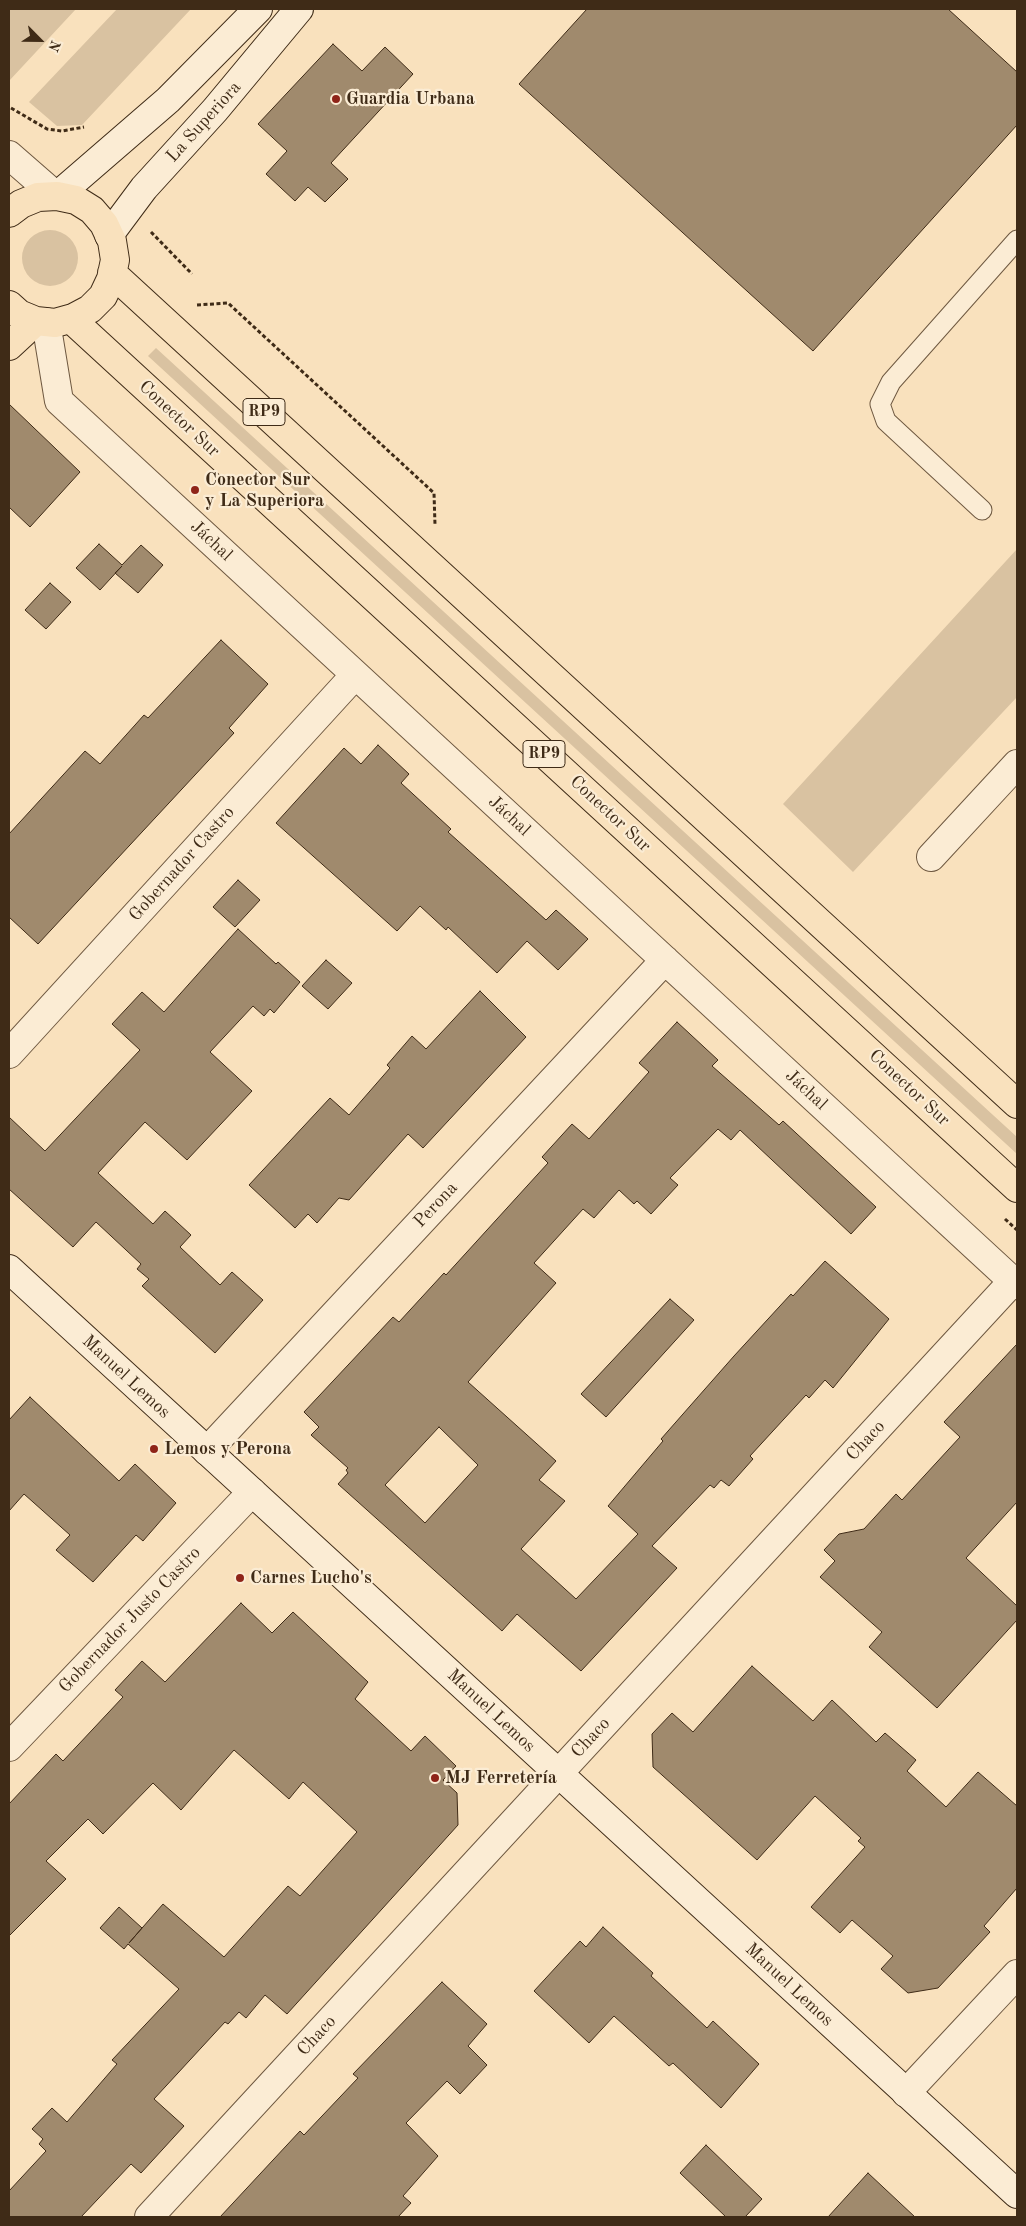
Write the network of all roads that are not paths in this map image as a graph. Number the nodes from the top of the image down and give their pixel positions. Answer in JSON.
{"nodes":[{"id":1,"x":258,"y":9,"type":"edge"},
{"id":2,"x":299,"y":9,"type":"edge"},
{"id":3,"x":9,"y":155,"type":"edge"},
{"id":4,"x":56,"y":196,"type":"junction"},
{"id":5,"x":9,"y":213,"type":"edge"},
{"id":6,"x":110,"y":235,"type":"junction"},
{"id":7,"x":1017,"y":240,"type":"edge"},
{"id":8,"x":112,"y":273,"type":"junction"},
{"id":9,"x":9,"y":305,"type":"edge"},
{"id":10,"x":51,"y":321,"type":"junction"},
{"id":11,"x":9,"y":346,"type":"edge"},
{"id":12,"x":982,"y":510,"type":"dead end"},
{"id":13,"x":356,"y":674,"type":"junction"},
{"id":14,"x":1017,"y":764,"type":"edge"},
{"id":15,"x":931,"y":857,"type":"dead end"},
{"id":16,"x":665,"y":960,"type":"junction"},
{"id":17,"x":9,"y":1054,"type":"edge"},
{"id":18,"x":1017,"y":1104,"type":"edge"},
{"id":19,"x":1017,"y":1188,"type":"edge"},
{"id":20,"x":9,"y":1269,"type":"edge"},
{"id":21,"x":1015,"y":1283,"type":"edge"},
{"id":22,"x":207,"y":1451,"type":"junction"},
{"id":23,"x":252,"y":1492,"type":"junction"},
{"id":24,"x":9,"y":1747,"type":"edge"},
{"id":25,"x":559,"y":1774,"type":"junction"},
{"id":26,"x":1017,"y":1974,"type":"edge"},
{"id":27,"x":906,"y":2093,"type":"junction"},
{"id":28,"x":1017,"y":2194,"type":"edge"},
{"id":29,"x":149,"y":2217,"type":"edge"}],
"edges":[{"from":1,"to":4,"type":"street"},
{"from":2,"to":6,"type":"street","name":"La Superiora"},
{"from":3,"to":4,"type":"street"},
{"from":4,"to":5,"type":"main road"},
{"from":4,"to":6,"type":"main road"},
{"from":6,"to":8,"type":"main road"},
{"from":7,"to":12,"type":"lane"},
{"from":8,"to":10,"type":"main road"},
{"from":8,"to":18,"type":"main road","number":"RP9"},
{"from":9,"to":10,"type":"main road","name":"Conector Sur"},
{"from":10,"to":11,"type":"main road"},
{"from":10,"to":13,"type":"street","name":"Jáchal"},
{"from":10,"to":19,"type":"main road","name":"Conector Sur","number":"RP9"},
{"from":13,"to":16,"type":"street","name":"Jáchal"},
{"from":13,"to":17,"type":"street","name":"Gobernador Castro"},
{"from":14,"to":15,"type":"street"},
{"from":16,"to":21,"type":"street","name":"Jáchal"},
{"from":16,"to":22,"type":"street","name":"Perona"},
{"from":20,"to":22,"type":"street","name":"Manuel Lemos"},
{"from":21,"to":25,"type":"street","name":"Chaco"},
{"from":22,"to":23,"type":"street","name":"Manuel Lemos"},
{"from":23,"to":24,"type":"street","name":"Gobernador Justo Castro"},
{"from":23,"to":25,"type":"street","name":"Manuel Lemos"},
{"from":25,"to":27,"type":"street","name":"Manuel Lemos"},
{"from":25,"to":29,"type":"street","name":"Chaco"},
{"from":26,"to":27,"type":"street"},
{"from":27,"to":28,"type":"street","name":"Manuel Lemos"}]}
